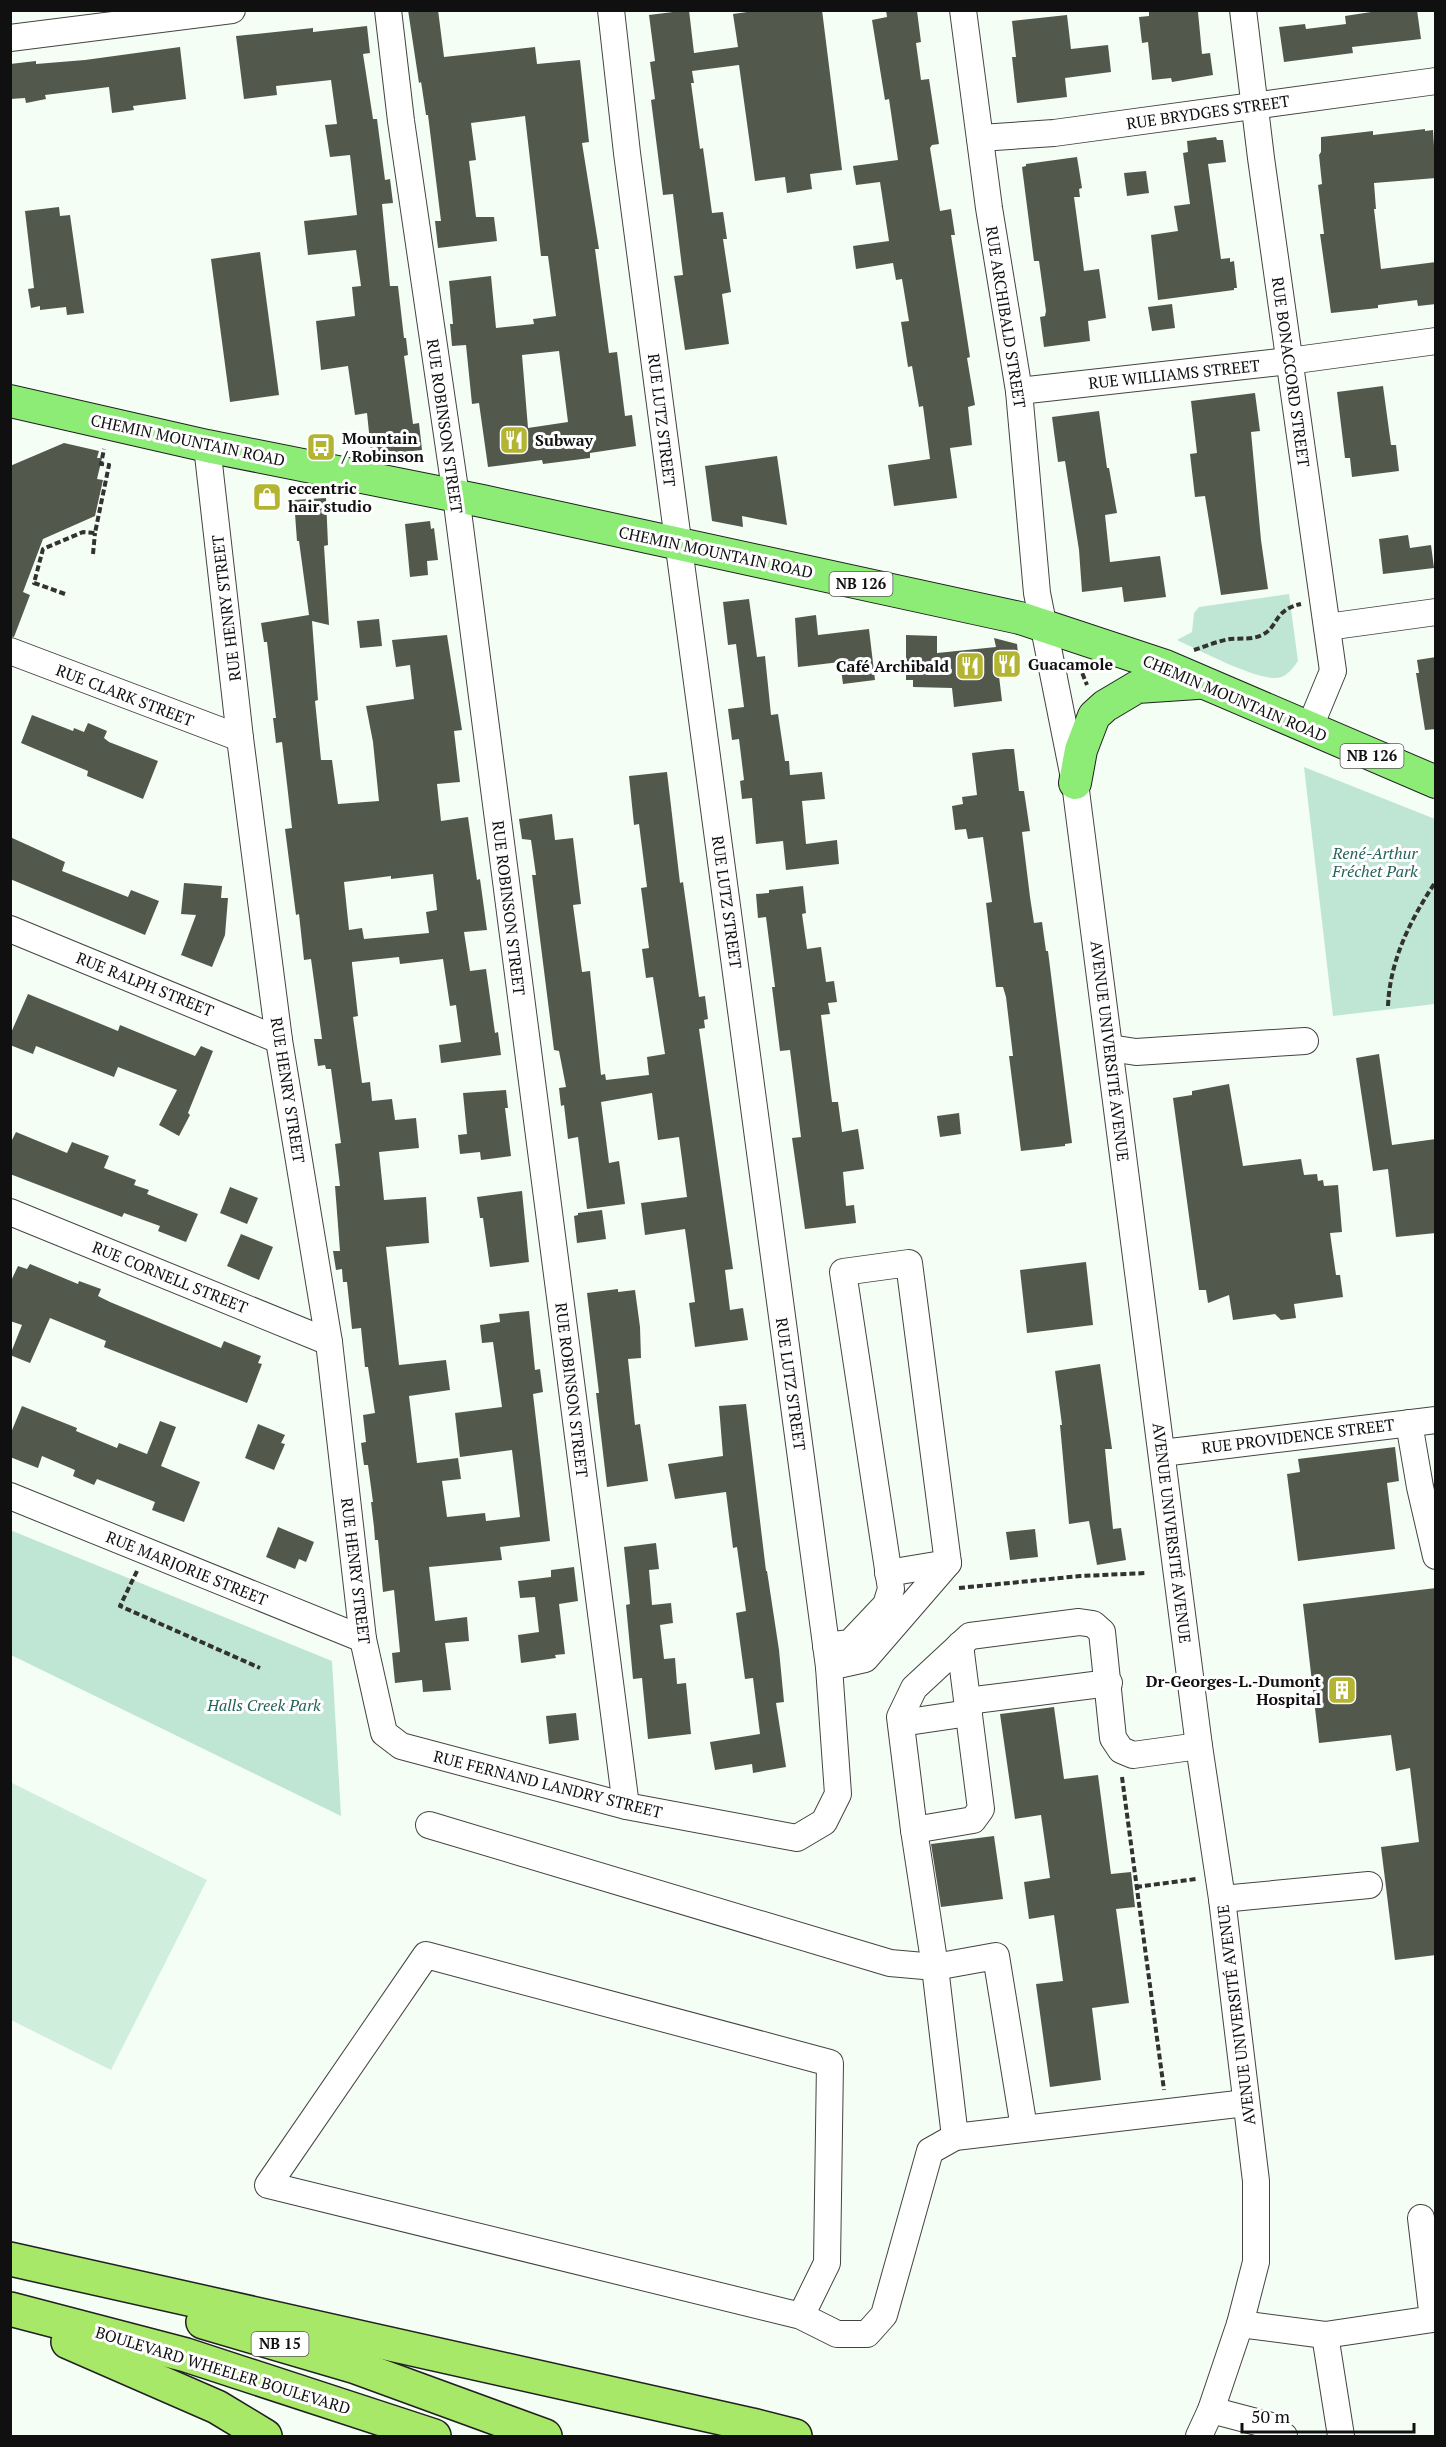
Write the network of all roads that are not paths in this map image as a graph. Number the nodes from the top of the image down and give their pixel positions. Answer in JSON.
{"nodes":[{"id":1,"x":232,"y":10,"type":"edge"},
{"id":2,"x":388,"y":10,"type":"edge"},
{"id":3,"x":610,"y":10,"type":"edge"},
{"id":4,"x":963,"y":10,"type":"edge"},
{"id":5,"x":1243,"y":10,"type":"edge"},
{"id":6,"x":10,"y":38,"type":"edge"},
{"id":7,"x":1436,"y":81,"type":"edge"},
{"id":8,"x":1254,"y":105,"type":"junction"},
{"id":9,"x":980,"y":138,"type":"junction"},
{"id":10,"x":1436,"y":341,"type":"edge"},
{"id":11,"x":1289,"y":361,"type":"junction"},
{"id":12,"x":1019,"y":391,"type":"junction"},
{"id":13,"x":10,"y":401,"type":"edge"},
{"id":14,"x":207,"y":446,"type":"junction"},
{"id":15,"x":456,"y":496,"type":"junction"},
{"id":16,"x":679,"y":544,"type":"junction"},
{"id":17,"x":1436,"y":612,"type":"edge"},
{"id":18,"x":1043,"y":625,"type":"junction"},
{"id":19,"x":1327,"y":627,"type":"junction"},
{"id":20,"x":10,"y":651,"type":"edge"},
{"id":21,"x":1204,"y":682,"type":"junction"},
{"id":22,"x":1309,"y":729,"type":"junction"},
{"id":23,"x":240,"y":738,"type":"junction"},
{"id":24,"x":1436,"y":782,"type":"edge"},
{"id":25,"x":1075,"y":783,"type":"junction"},
{"id":26,"x":10,"y":929,"type":"edge"},
{"id":27,"x":279,"y":1040,"type":"junction"},
{"id":28,"x":1305,"y":1041,"type":"dead end"},
{"id":29,"x":1110,"y":1048,"type":"junction"},
{"id":30,"x":10,"y":1212,"type":"edge"},
{"id":31,"x":328,"y":1342,"type":"junction"},
{"id":32,"x":1436,"y":1420,"type":"edge"},
{"id":33,"x":1409,"y":1423,"type":"junction"},
{"id":34,"x":1162,"y":1453,"type":"junction"},
{"id":35,"x":10,"y":1496,"type":"edge"},
{"id":36,"x":1436,"y":1556,"type":"edge"},
{"id":37,"x":948,"y":1563,"type":"junction"},
{"id":38,"x":888,"y":1573,"type":"junction"},
{"id":39,"x":363,"y":1640,"type":"junction"},
{"id":40,"x":960,"y":1646,"type":"junction"},
{"id":41,"x":828,"y":1657,"type":"junction"},
{"id":42,"x":1109,"y":1683,"type":"junction"},
{"id":43,"x":968,"y":1707,"type":"junction"},
{"id":44,"x":901,"y":1723,"type":"junction"},
{"id":45,"x":384,"y":1733,"type":"joint"},
{"id":46,"x":1198,"y":1746,"type":"junction"},
{"id":47,"x":838,"y":1794,"type":"joint"},
{"id":48,"x":626,"y":1806,"type":"junction"},
{"id":49,"x":429,"y":1825,"type":"dead end"},
{"id":50,"x":914,"y":1830,"type":"junction"},
{"id":51,"x":1369,"y":1885,"type":"dead end"},
{"id":52,"x":1220,"y":1888,"type":"junction"},
{"id":53,"x":935,"y":1967,"type":"junction"},
{"id":54,"x":1246,"y":2103,"type":"junction"},
{"id":55,"x":1024,"y":2128,"type":"junction"},
{"id":56,"x":955,"y":2137,"type":"junction"},
{"id":57,"x":1421,"y":2218,"type":"dead end"},
{"id":58,"x":10,"y":2261,"type":"edge"},
{"id":59,"x":10,"y":2309,"type":"edge"},
{"id":60,"x":801,"y":2316,"type":"junction"},
{"id":61,"x":10,"y":2319,"type":"edge"},
{"id":62,"x":1240,"y":2324,"type":"junction"},
{"id":63,"x":1325,"y":2335,"type":"junction"},
{"id":64,"x":1210,"y":2410,"type":"junction"},
{"id":65,"x":265,"y":2436,"type":"edge"},
{"id":66,"x":434,"y":2436,"type":"edge"},
{"id":67,"x":545,"y":2436,"type":"edge"},
{"id":68,"x":795,"y":2436,"type":"edge"},
{"id":69,"x":1199,"y":2436,"type":"edge"},
{"id":70,"x":1284,"y":2436,"type":"edge"},
{"id":71,"x":1341,"y":2436,"type":"edge"}],
"edges":[{"from":1,"to":6,"type":"street"},
{"from":2,"to":15,"type":"street","name":"RUE ROBINSON STREET"},
{"from":3,"to":16,"type":"street","name":"RUE LUTZ STREET"},
{"from":4,"to":9,"type":"street","name":"RUE ARCHIBALD STREET"},
{"from":5,"to":8,"type":"street","name":"RUE BONACCORD STREET"},
{"from":7,"to":8,"type":"street","name":"RUE BRYDGES STREET"},
{"from":8,"to":9,"type":"street","name":"RUE BRYDGES STREET"},
{"from":8,"to":11,"type":"street","name":"RUE BONACCORD STREET"},
{"from":9,"to":12,"type":"street","name":"RUE ARCHIBALD STREET"},
{"from":10,"to":11,"type":"street","name":"RUE WILLIAMS STREET"},
{"from":11,"to":12,"type":"street","name":"RUE WILLIAMS STREET"},
{"from":11,"to":19,"type":"street","name":"RUE BONACCORD STREET"},
{"from":12,"to":18,"type":"street","name":"RUE ARCHIBALD STREET"},
{"from":13,"to":14,"type":"main road","name":"CHEMIN MOUNTAIN ROAD","number":"NB 126"},
{"from":14,"to":15,"type":"main road","name":"CHEMIN MOUNTAIN ROAD","number":"NB 126"},
{"from":14,"to":23,"type":"street","name":"RUE HENRY STREET"},
{"from":15,"to":16,"type":"main road","name":"CHEMIN MOUNTAIN ROAD","number":"NB 126"},
{"from":15,"to":48,"type":"street","name":"RUE ROBINSON STREET"},
{"from":16,"to":18,"type":"main road","name":"CHEMIN MOUNTAIN ROAD","number":"NB 126"},
{"from":16,"to":41,"type":"street","name":"RUE LUTZ STREET"},
{"from":17,"to":19,"type":"street"},
{"from":18,"to":21,"type":"main road","name":"CHEMIN MOUNTAIN ROAD","number":"NB 126"},
{"from":18,"to":25,"type":"street","name":"AVENUE UNIVERSITÉ AVENUE"},
{"from":19,"to":22,"type":"street","name":"RUE BONACCORD STREET"},
{"from":20,"to":23,"type":"street","name":"RUE CLARK STREET"},
{"from":21,"to":22,"type":"main road","name":"CHEMIN MOUNTAIN ROAD","number":"NB 126"},
{"from":21,"to":25,"type":"main road"},
{"from":22,"to":24,"type":"main road","name":"CHEMIN MOUNTAIN ROAD","number":"NB 126"},
{"from":23,"to":27,"type":"street","name":"RUE HENRY STREET"},
{"from":25,"to":29,"type":"street","name":"AVENUE UNIVERSITÉ AVENUE"},
{"from":26,"to":27,"type":"street","name":"RUE RALPH STREET"},
{"from":27,"to":31,"type":"street","name":"RUE HENRY STREET"},
{"from":28,"to":29,"type":"street"},
{"from":29,"to":34,"type":"street","name":"AVENUE UNIVERSITÉ AVENUE"},
{"from":30,"to":31,"type":"street","name":"RUE CORNELL STREET"},
{"from":31,"to":39,"type":"street","name":"RUE HENRY STREET"},
{"from":32,"to":33,"type":"street","name":"RUE PROVIDENCE STREET"},
{"from":33,"to":34,"type":"street","name":"RUE PROVIDENCE STREET"},
{"from":33,"to":36,"type":"street"},
{"from":34,"to":46,"type":"street","name":"AVENUE UNIVERSITÉ AVENUE"},
{"from":35,"to":39,"type":"street","name":"RUE MARJORIE STREET"},
{"from":37,"to":38,"type":"street"},
{"from":37,"to":38,"type":"street"},
{"from":37,"to":41,"type":"street"},
{"from":38,"to":41,"type":"street"},
{"from":39,"to":45,"type":"street","name":"RUE HENRY STREET"},
{"from":40,"to":42,"type":"street"},
{"from":40,"to":43,"type":"street"},
{"from":40,"to":44,"type":"street"},
{"from":41,"to":47,"type":"street","name":"RUE LUTZ STREET"},
{"from":42,"to":43,"type":"street"},
{"from":42,"to":46,"type":"street"},
{"from":43,"to":44,"type":"street"},
{"from":43,"to":50,"type":"street"},
{"from":44,"to":50,"type":"street"},
{"from":45,"to":48,"type":"street","name":"RUE FERNAND LANDRY STREET"},
{"from":46,"to":52,"type":"street","name":"AVENUE UNIVERSITÉ AVENUE"},
{"from":47,"to":48,"type":"street","name":"RUE FERNAND LANDRY STREET"},
{"from":49,"to":53,"type":"street"},
{"from":50,"to":53,"type":"street"},
{"from":51,"to":52,"type":"street"},
{"from":52,"to":54,"type":"street","name":"AVENUE UNIVERSITÉ AVENUE"},
{"from":53,"to":55,"type":"street"},
{"from":53,"to":56,"type":"street"},
{"from":54,"to":55,"type":"street"},
{"from":54,"to":62,"type":"street","name":"AVENUE UNIVERSITÉ AVENUE"},
{"from":55,"to":56,"type":"street"},
{"from":56,"to":60,"type":"street"},
{"from":57,"to":63,"type":"street"},
{"from":58,"to":67,"type":"highway","number":"NB 15"},
{"from":58,"to":68,"type":"highway"},
{"from":59,"to":66,"type":"highway","name":"BOULEVARD WHEELER BOULEVARD","number":"NB 15"},
{"from":60,"to":60,"type":"street"},
{"from":61,"to":65,"type":"highway"},
{"from":62,"to":63,"type":"street"},
{"from":62,"to":64,"type":"street","name":"AVENUE UNIVERSITÉ AVENUE"},
{"from":63,"to":71,"type":"street"},
{"from":64,"to":69,"type":"street","name":"AVENUE UNIVERSITÉ AVENUE"},
{"from":64,"to":70,"type":"street"}]}
